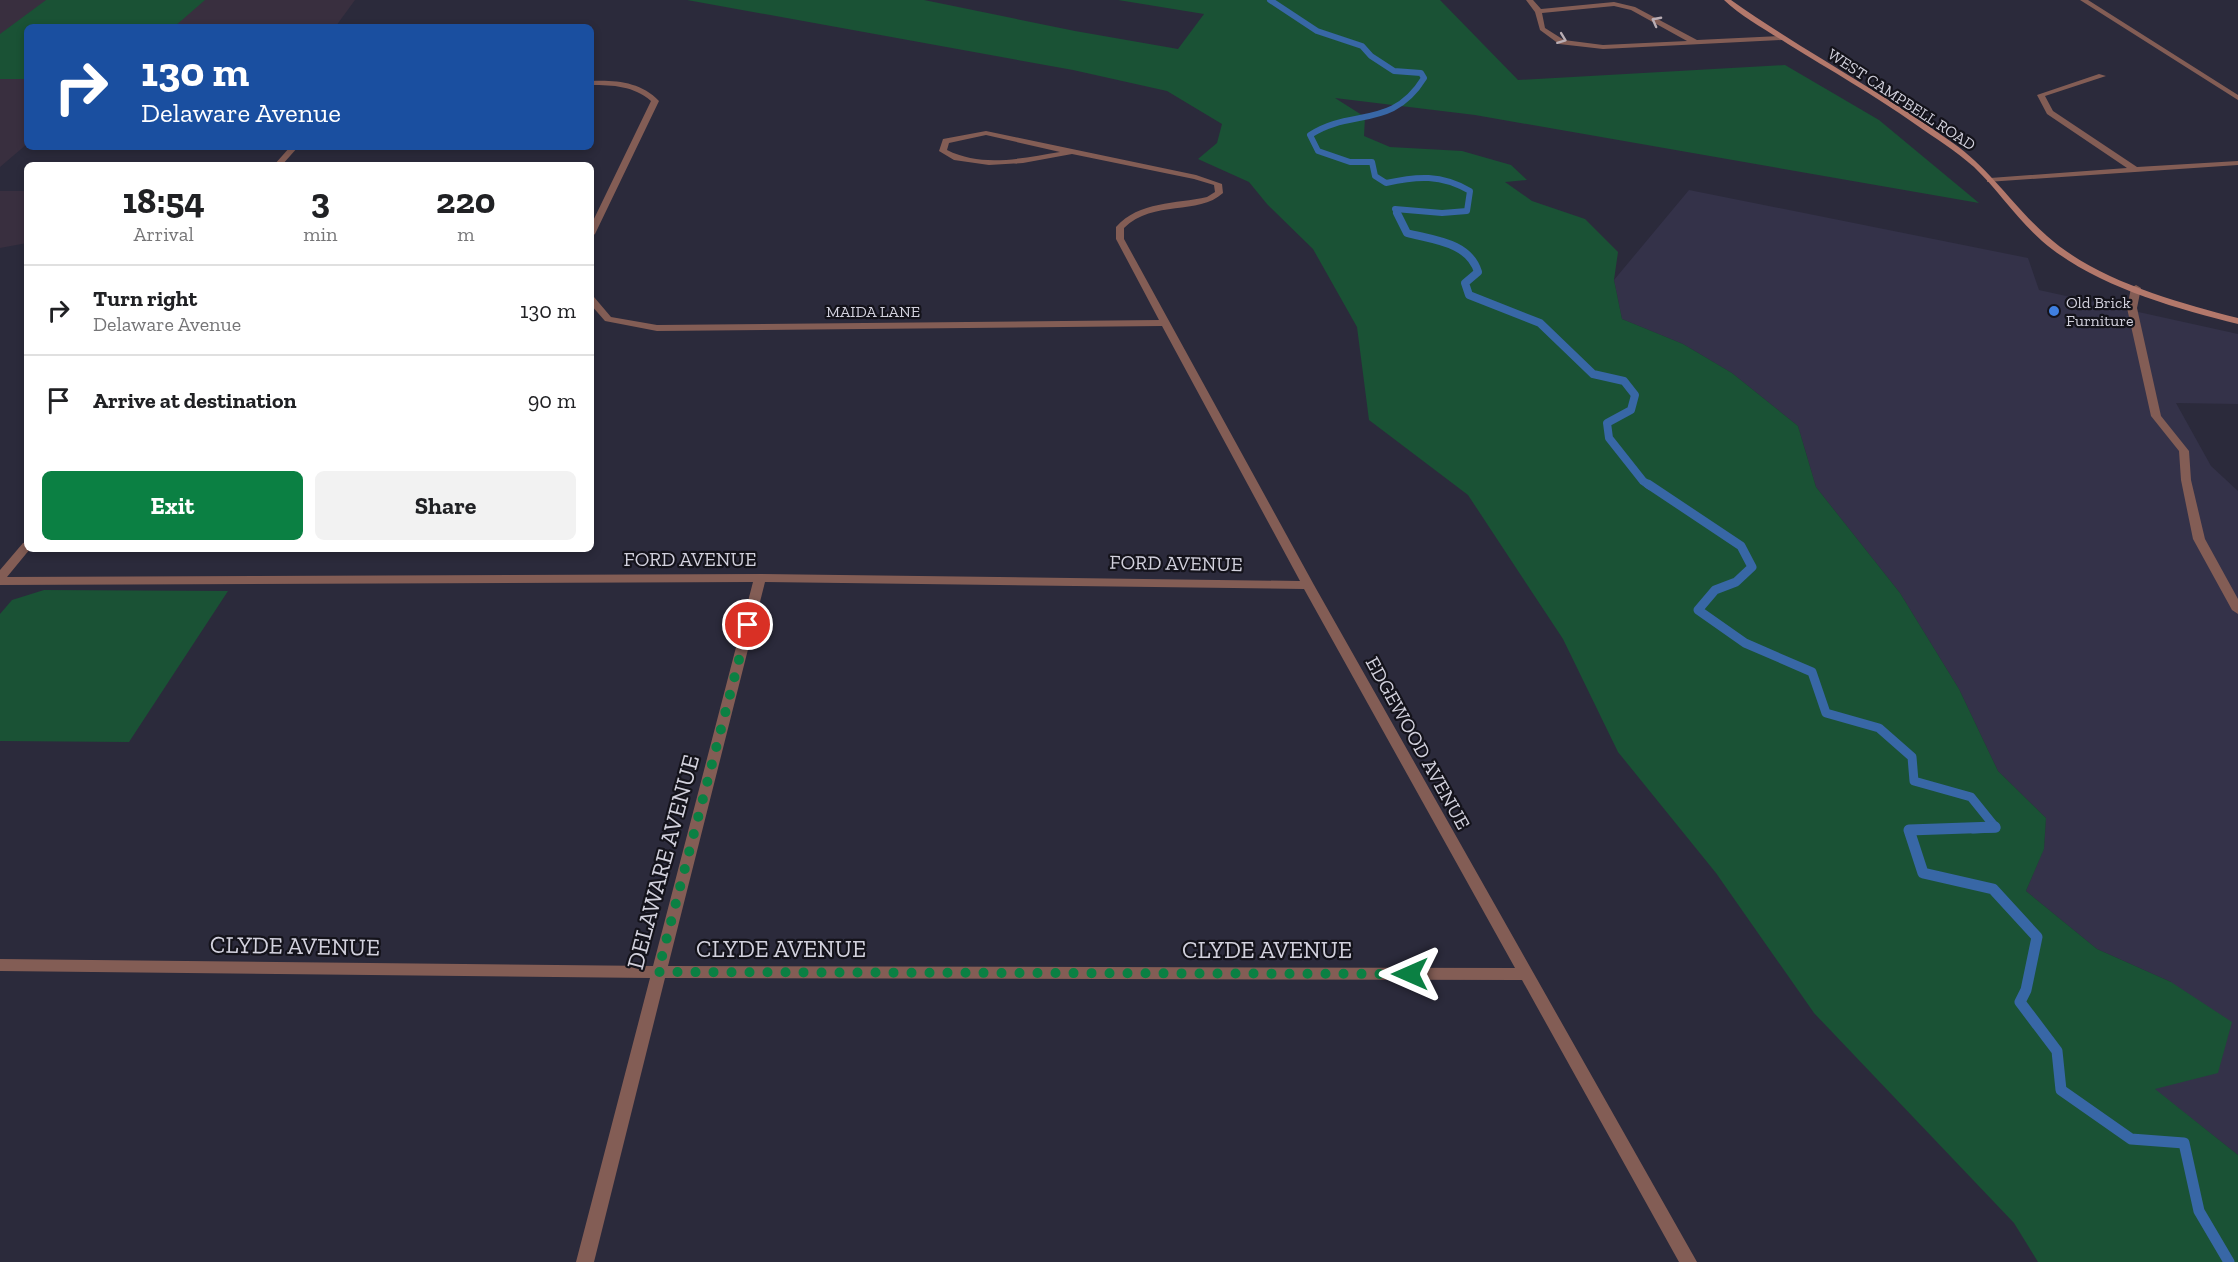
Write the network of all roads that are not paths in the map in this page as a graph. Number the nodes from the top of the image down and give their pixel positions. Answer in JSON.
{"nodes":[{"id":1,"x":1529,"y":0,"type":"edge"},
{"id":2,"x":1727,"y":0,"type":"edge"},
{"id":3,"x":2083,"y":0,"type":"edge"},
{"id":4,"x":1612,"y":2,"type":"edge"},
{"id":5,"x":1538,"y":10,"type":"junction"},
{"id":6,"x":1782,"y":38,"type":"junction"},
{"id":7,"x":1696,"y":43,"type":"junction"},
{"id":8,"x":2102,"y":76,"type":"dead end"},
{"id":9,"x":594,"y":83,"type":"edge"},
{"id":10,"x":2237,"y":96,"type":"edge"},
{"id":11,"x":291,"y":150,"type":"edge"},
{"id":12,"x":1072,"y":153,"type":"junction"},
{"id":13,"x":281,"y":162,"type":"edge"},
{"id":14,"x":2238,"y":163,"type":"edge"},
{"id":15,"x":2135,"y":170,"type":"junction"},
{"id":16,"x":1990,"y":180,"type":"junction"},
{"id":17,"x":594,"y":228,"type":"edge"},
{"id":18,"x":2136,"y":288,"type":"junction"},
{"id":19,"x":594,"y":303,"type":"edge"},
{"id":20,"x":2238,"y":321,"type":"edge"},
{"id":21,"x":1164,"y":323,"type":"junction"},
{"id":22,"x":24,"y":549,"type":"edge"},
{"id":23,"x":760,"y":578,"type":"junction"},
{"id":24,"x":0,"y":580,"type":"edge"},
{"id":25,"x":1308,"y":585,"type":"junction"},
{"id":26,"x":2238,"y":610,"type":"edge"},
{"id":27,"x":0,"y":965,"type":"edge"},
{"id":28,"x":658,"y":972,"type":"junction"},
{"id":29,"x":1525,"y":974,"type":"junction"},
{"id":30,"x":585,"y":1262,"type":"edge"},
{"id":31,"x":1688,"y":1262,"type":"edge"}],
"edges":[{"from":1,"to":5,"type":"street"},
{"from":2,"to":6,"type":"street","name":"WEST CAMPBELL ROAD"},
{"from":3,"to":10,"type":"street"},
{"from":4,"to":5,"type":"street"},
{"from":7,"to":4,"type":"street","one_way":true},
{"from":5,"to":7,"type":"street","one_way":true},
{"from":6,"to":7,"type":"street"},
{"from":6,"to":16,"type":"street","name":"WEST CAMPBELL ROAD"},
{"from":8,"to":15,"type":"street"},
{"from":9,"to":17,"type":"street"},
{"from":11,"to":13,"type":"street"},
{"from":12,"to":12,"type":"street"},
{"from":12,"to":21,"type":"street","name":"EDGEWOOD AVENUE"},
{"from":14,"to":15,"type":"street"},
{"from":15,"to":16,"type":"street"},
{"from":16,"to":18,"type":"street","name":"WEST CAMPBELL ROAD"},
{"from":18,"to":20,"type":"street","name":"WEST CAMPBELL ROAD"},
{"from":18,"to":26,"type":"street"},
{"from":19,"to":21,"type":"street","name":"MAIDA LANE"},
{"from":21,"to":25,"type":"street","name":"EDGEWOOD AVENUE"},
{"from":22,"to":24,"type":"street"},
{"from":23,"to":24,"type":"street","name":"FORD AVENUE"},
{"from":23,"to":25,"type":"street","name":"FORD AVENUE"},
{"from":23,"to":28,"type":"street","name":"DELAWARE AVENUE"},
{"from":25,"to":29,"type":"street","name":"EDGEWOOD AVENUE"},
{"from":27,"to":28,"type":"street","name":"CLYDE AVENUE"},
{"from":28,"to":29,"type":"street","name":"CLYDE AVENUE"},
{"from":28,"to":30,"type":"street","name":"DELAWARE AVENUE"},
{"from":29,"to":31,"type":"street","name":"EDGEWOOD AVENUE"}]}
